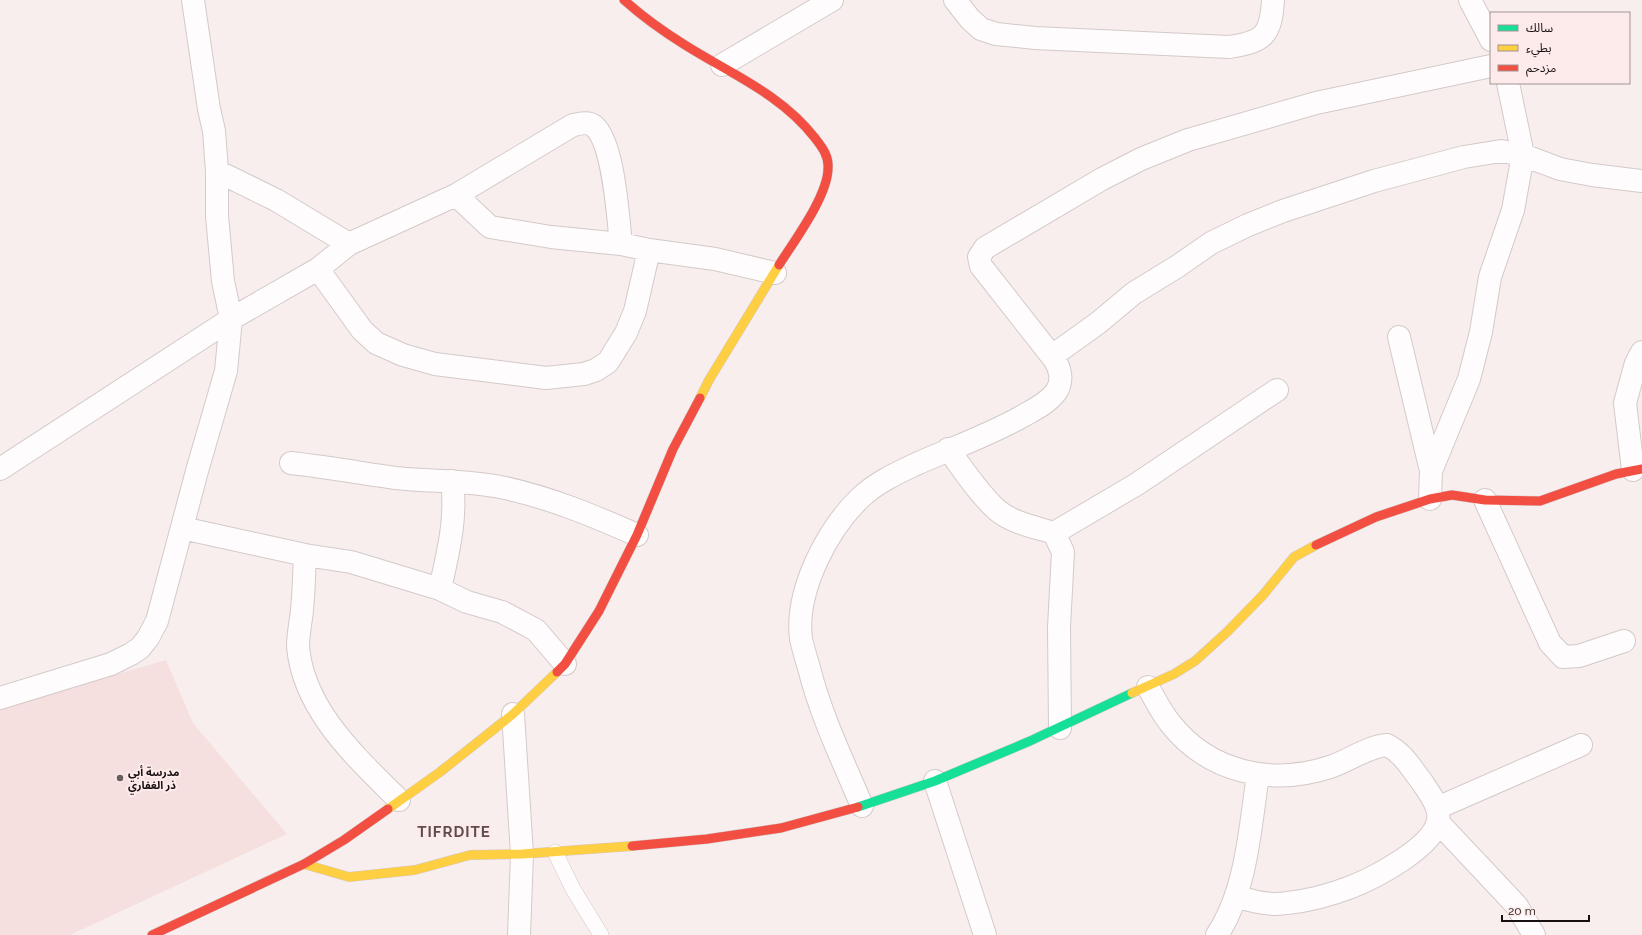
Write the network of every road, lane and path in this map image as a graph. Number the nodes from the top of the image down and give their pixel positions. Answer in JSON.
{"nodes":[{"id":1,"x":193,"y":0,"type":"edge"},
{"id":2,"x":624,"y":0,"type":"edge"},
{"id":3,"x":832,"y":0,"type":"edge"},
{"id":4,"x":955,"y":0,"type":"edge"},
{"id":5,"x":1273,"y":0,"type":"edge"},
{"id":6,"x":1470,"y":0,"type":"edge"},
{"id":7,"x":1490,"y":38,"type":"edge"},
{"id":8,"x":722,"y":65,"type":"junction"},
{"id":9,"x":1490,"y":66,"type":"edge"},
{"id":10,"x":1508,"y":84,"type":"edge"},
{"id":11,"x":1523,"y":155,"type":"junction"},
{"id":12,"x":217,"y":171,"type":"junction"},
{"id":13,"x":1642,"y":181,"type":"edge"},
{"id":14,"x":456,"y":195,"type":"junction"},
{"id":15,"x":349,"y":244,"type":"junction"},
{"id":16,"x":621,"y":244,"type":"junction"},
{"id":17,"x":649,"y":250,"type":"junction"},
{"id":18,"x":318,"y":269,"type":"junction"},
{"id":19,"x":775,"y":273,"type":"junction"},
{"id":20,"x":232,"y":319,"type":"junction"},
{"id":21,"x":1399,"y":337,"type":"dead end"},
{"id":22,"x":1642,"y":352,"type":"edge"},
{"id":23,"x":1052,"y":356,"type":"junction"},
{"id":24,"x":1277,"y":390,"type":"dead end"},
{"id":25,"x":948,"y":449,"type":"junction"},
{"id":26,"x":291,"y":463,"type":"dead end"},
{"id":27,"x":0,"y":469,"type":"edge"},
{"id":28,"x":1637,"y":470,"type":"edge"},
{"id":29,"x":1431,"y":471,"type":"junction"},
{"id":30,"x":452,"y":481,"type":"junction"},
{"id":31,"x":1430,"y":499,"type":"junction"},
{"id":32,"x":1486,"y":500,"type":"junction"},
{"id":33,"x":182,"y":528,"type":"junction"},
{"id":34,"x":1054,"y":533,"type":"junction"},
{"id":35,"x":637,"y":535,"type":"junction"},
{"id":36,"x":305,"y":555,"type":"junction"},
{"id":37,"x":440,"y":589,"type":"junction"},
{"id":38,"x":1624,"y":641,"type":"dead end"},
{"id":39,"x":565,"y":664,"type":"junction"},
{"id":40,"x":1148,"y":687,"type":"junction"},
{"id":41,"x":0,"y":698,"type":"edge"},
{"id":42,"x":513,"y":714,"type":"junction"},
{"id":43,"x":1060,"y":728,"type":"junction"},
{"id":44,"x":1581,"y":745,"type":"dead end"},
{"id":45,"x":1258,"y":775,"type":"junction"},
{"id":46,"x":935,"y":782,"type":"junction"},
{"id":47,"x":399,"y":800,"type":"junction"},
{"id":48,"x":862,"y":806,"type":"junction"},
{"id":49,"x":1438,"y":815,"type":"junction"},
{"id":50,"x":555,"y":852,"type":"junction"},
{"id":51,"x":522,"y":854,"type":"junction"},
{"id":52,"x":304,"y":864,"type":"junction"},
{"id":53,"x":1236,"y":896,"type":"junction"},
{"id":54,"x":152,"y":935,"type":"edge"},
{"id":55,"x":519,"y":935,"type":"edge"},
{"id":56,"x":601,"y":935,"type":"edge"},
{"id":57,"x":985,"y":935,"type":"edge"},
{"id":58,"x":1217,"y":935,"type":"edge"},
{"id":59,"x":1534,"y":935,"type":"edge"}],
"edges":[{"from":1,"to":12,"type":"street"},
{"from":2,"to":8,"type":"street"},
{"from":3,"to":8,"type":"street"},
{"from":4,"to":5,"type":"street"},
{"from":6,"to":7,"type":"street"},
{"from":8,"to":19,"type":"street"},
{"from":9,"to":23,"type":"street"},
{"from":10,"to":11,"type":"street"},
{"from":11,"to":13,"type":"street"},
{"from":11,"to":23,"type":"street"},
{"from":11,"to":29,"type":"street"},
{"from":12,"to":15,"type":"street"},
{"from":12,"to":20,"type":"street"},
{"from":14,"to":15,"type":"street"},
{"from":14,"to":16,"type":"street"},
{"from":14,"to":16,"type":"street"},
{"from":15,"to":18,"type":"street"},
{"from":16,"to":17,"type":"street"},
{"from":17,"to":18,"type":"street"},
{"from":17,"to":19,"type":"street"},
{"from":18,"to":20,"type":"street"},
{"from":19,"to":35,"type":"street"},
{"from":20,"to":27,"type":"street"},
{"from":20,"to":33,"type":"street"},
{"from":21,"to":29,"type":"street"},
{"from":22,"to":28,"type":"street"},
{"from":23,"to":25,"type":"street"},
{"from":24,"to":34,"type":"street"},
{"from":25,"to":34,"type":"street"},
{"from":25,"to":48,"type":"street"},
{"from":26,"to":30,"type":"street"},
{"from":28,"to":32,"type":"street"},
{"from":29,"to":31,"type":"street"},
{"from":30,"to":35,"type":"street"},
{"from":30,"to":37,"type":"street"},
{"from":31,"to":32,"type":"street"},
{"from":31,"to":40,"type":"street"},
{"from":32,"to":38,"type":"street"},
{"from":33,"to":36,"type":"street"},
{"from":33,"to":41,"type":"street"},
{"from":34,"to":43,"type":"street"},
{"from":35,"to":39,"type":"street"},
{"from":36,"to":37,"type":"street"},
{"from":36,"to":47,"type":"street"},
{"from":37,"to":39,"type":"street"},
{"from":39,"to":42,"type":"street"},
{"from":40,"to":43,"type":"street"},
{"from":40,"to":45,"type":"street"},
{"from":42,"to":47,"type":"street"},
{"from":42,"to":51,"type":"street"},
{"from":43,"to":46,"type":"street"},
{"from":44,"to":49,"type":"street"},
{"from":45,"to":49,"type":"street"},
{"from":45,"to":53,"type":"street"},
{"from":46,"to":48,"type":"street"},
{"from":46,"to":57,"type":"street"},
{"from":47,"to":52,"type":"street"},
{"from":48,"to":50,"type":"street"},
{"from":49,"to":53,"type":"street"},
{"from":49,"to":59,"type":"street"},
{"from":50,"to":51,"type":"street"},
{"from":50,"to":56,"type":"lane"},
{"from":51,"to":52,"type":"street"},
{"from":51,"to":55,"type":"street"},
{"from":52,"to":54,"type":"street"},
{"from":53,"to":58,"type":"street"}]}
